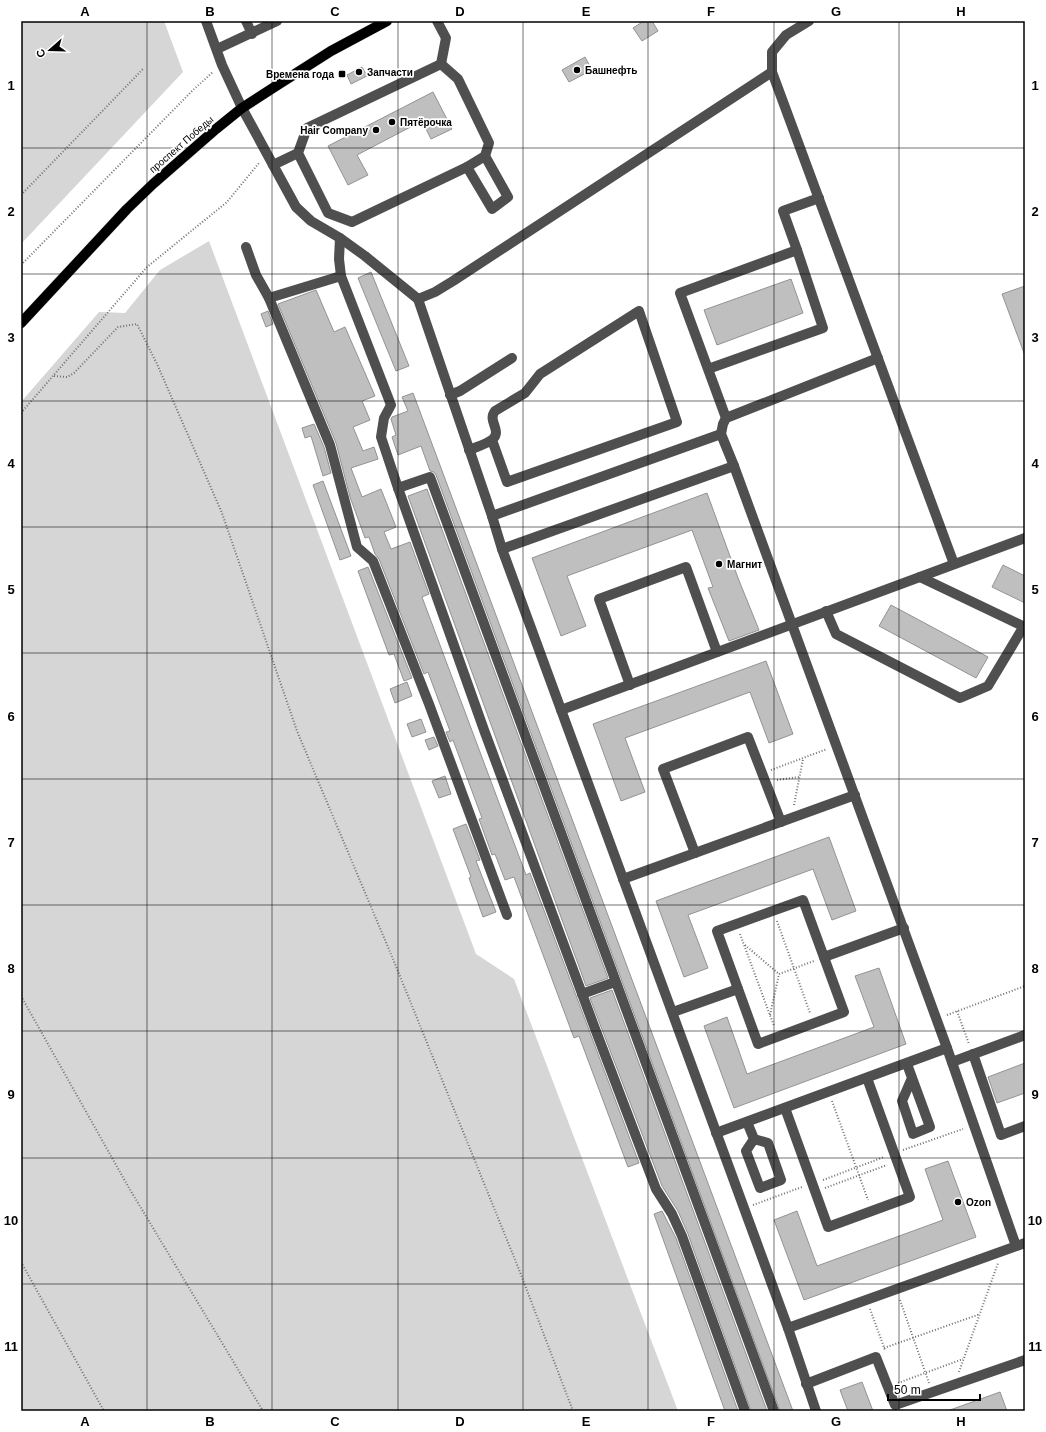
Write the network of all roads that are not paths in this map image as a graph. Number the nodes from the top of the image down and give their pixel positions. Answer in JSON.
{"nodes":[{"id":1,"x":206,"y":21,"type":"edge"},
{"id":2,"x":246,"y":21,"type":"edge"},
{"id":3,"x":277,"y":21,"type":"edge"},
{"id":4,"x":387,"y":21,"type":"edge"},
{"id":5,"x":437,"y":21,"type":"edge"},
{"id":6,"x":809,"y":21,"type":"edge"},
{"id":7,"x":252,"y":34,"type":"junction"},
{"id":8,"x":217,"y":48,"type":"junction"},
{"id":9,"x":440,"y":64,"type":"junction"},
{"id":10,"x":772,"y":72,"type":"junction"},
{"id":11,"x":242,"y":108,"type":"junction"},
{"id":12,"x":298,"y":153,"type":"junction"},
{"id":13,"x":485,"y":156,"type":"junction"},
{"id":14,"x":273,"y":165,"type":"junction"},
{"id":15,"x":467,"y":167,"type":"junction"},
{"id":16,"x":818,"y":198,"type":"junction"},
{"id":17,"x":340,"y":238,"type":"junction"},
{"id":18,"x":246,"y":247,"type":"dead end"},
{"id":19,"x":797,"y":250,"type":"junction"},
{"id":20,"x":341,"y":276,"type":"junction"},
{"id":21,"x":269,"y":298,"type":"junction"},
{"id":22,"x":418,"y":299,"type":"junction"},
{"id":23,"x":21,"y":323,"type":"edge"},
{"id":24,"x":512,"y":358,"type":"dead end"},
{"id":25,"x":878,"y":358,"type":"junction"},
{"id":26,"x":708,"y":370,"type":"junction"},
{"id":27,"x":450,"y":396,"type":"junction"},
{"id":28,"x":726,"y":418,"type":"junction"},
{"id":29,"x":721,"y":434,"type":"junction"},
{"id":30,"x":492,"y":440,"type":"junction"},
{"id":31,"x":469,"y":450,"type":"junction"},
{"id":32,"x":734,"y":466,"type":"junction"},
{"id":33,"x":398,"y":488,"type":"junction"},
{"id":34,"x":492,"y":516,"type":"junction"},
{"id":35,"x":1025,"y":538,"type":"edge"},
{"id":36,"x":502,"y":549,"type":"junction"},
{"id":37,"x":954,"y":564,"type":"junction"},
{"id":38,"x":920,"y":577,"type":"junction"},
{"id":39,"x":826,"y":611,"type":"junction"},
{"id":40,"x":792,"y":624,"type":"junction"},
{"id":41,"x":1024,"y":627,"type":"edge"},
{"id":42,"x":716,"y":652,"type":"junction"},
{"id":43,"x":630,"y":684,"type":"junction"},
{"id":44,"x":561,"y":710,"type":"junction"},
{"id":45,"x":855,"y":795,"type":"junction"},
{"id":46,"x":781,"y":822,"type":"junction"},
{"id":47,"x":694,"y":853,"type":"junction"},
{"id":48,"x":623,"y":879,"type":"junction"},
{"id":49,"x":507,"y":915,"type":"dead end"},
{"id":50,"x":904,"y":928,"type":"junction"},
{"id":51,"x":824,"y":957,"type":"junction"},
{"id":52,"x":615,"y":982,"type":"junction"},
{"id":53,"x":738,"y":989,"type":"junction"},
{"id":54,"x":582,"y":994,"type":"junction"},
{"id":55,"x":673,"y":1012,"type":"junction"},
{"id":56,"x":1025,"y":1035,"type":"edge"},
{"id":57,"x":947,"y":1048,"type":"junction"},
{"id":58,"x":973,"y":1054,"type":"junction"},
{"id":59,"x":952,"y":1062,"type":"junction"},
{"id":60,"x":907,"y":1064,"type":"junction"},
{"id":61,"x":867,"y":1078,"type":"junction"},
{"id":62,"x":912,"y":1078,"type":"junction"},
{"id":63,"x":785,"y":1108,"type":"junction"},
{"id":64,"x":747,"y":1122,"type":"junction"},
{"id":65,"x":1025,"y":1126,"type":"edge"},
{"id":66,"x":716,"y":1133,"type":"junction"},
{"id":67,"x":754,"y":1139,"type":"junction"},
{"id":68,"x":1021,"y":1245,"type":"edge"},
{"id":69,"x":788,"y":1328,"type":"junction"},
{"id":70,"x":1025,"y":1360,"type":"edge"},
{"id":71,"x":806,"y":1384,"type":"junction"},
{"id":72,"x":745,"y":1411,"type":"edge"},
{"id":73,"x":774,"y":1411,"type":"edge"},
{"id":74,"x":816,"y":1411,"type":"edge"}],
"edges":[{"from":1,"to":8,"type":"street"},
{"from":2,"to":7,"type":"street"},
{"from":3,"to":7,"type":"street"},
{"from":4,"to":11,"type":"main road","name":"проспект Победы"},
{"from":5,"to":9,"type":"street"},
{"from":6,"to":10,"type":"street"},
{"from":7,"to":8,"type":"street"},
{"from":8,"to":11,"type":"street"},
{"from":9,"to":12,"type":"street"},
{"from":9,"to":13,"type":"street"},
{"from":10,"to":16,"type":"street"},
{"from":10,"to":22,"type":"street"},
{"from":11,"to":14,"type":"street"},
{"from":11,"to":23,"type":"main road","name":"проспект Победы"},
{"from":12,"to":14,"type":"street"},
{"from":12,"to":15,"type":"street"},
{"from":13,"to":15,"type":"street"},
{"from":13,"to":15,"type":"street"},
{"from":14,"to":17,"type":"street"},
{"from":16,"to":19,"type":"street"},
{"from":16,"to":25,"type":"street"},
{"from":17,"to":20,"type":"street"},
{"from":17,"to":22,"type":"street"},
{"from":18,"to":21,"type":"street"},
{"from":19,"to":26,"type":"street"},
{"from":19,"to":26,"type":"street"},
{"from":20,"to":21,"type":"street"},
{"from":20,"to":33,"type":"street"},
{"from":21,"to":49,"type":"street"},
{"from":22,"to":27,"type":"street"},
{"from":24,"to":27,"type":"street"},
{"from":25,"to":28,"type":"street"},
{"from":25,"to":37,"type":"street"},
{"from":26,"to":28,"type":"street"},
{"from":27,"to":31,"type":"street"},
{"from":28,"to":29,"type":"street"},
{"from":29,"to":32,"type":"street"},
{"from":29,"to":34,"type":"street"},
{"from":30,"to":30,"type":"street"},
{"from":30,"to":31,"type":"street"},
{"from":31,"to":34,"type":"street"},
{"from":32,"to":36,"type":"street"},
{"from":32,"to":40,"type":"street"},
{"from":33,"to":52,"type":"street"},
{"from":33,"to":54,"type":"street"},
{"from":34,"to":36,"type":"street"},
{"from":35,"to":37,"type":"street"},
{"from":36,"to":44,"type":"street"},
{"from":37,"to":38,"type":"street"},
{"from":38,"to":39,"type":"street"},
{"from":38,"to":41,"type":"street"},
{"from":39,"to":40,"type":"street"},
{"from":39,"to":41,"type":"street"},
{"from":40,"to":42,"type":"street"},
{"from":40,"to":45,"type":"street"},
{"from":42,"to":43,"type":"street"},
{"from":42,"to":43,"type":"street"},
{"from":43,"to":44,"type":"street"},
{"from":44,"to":48,"type":"street"},
{"from":45,"to":46,"type":"street"},
{"from":45,"to":50,"type":"street"},
{"from":46,"to":47,"type":"street"},
{"from":46,"to":47,"type":"street"},
{"from":47,"to":48,"type":"street"},
{"from":48,"to":55,"type":"street"},
{"from":50,"to":51,"type":"street"},
{"from":50,"to":57,"type":"street"},
{"from":51,"to":53,"type":"street"},
{"from":51,"to":53,"type":"street"},
{"from":52,"to":54,"type":"street"},
{"from":52,"to":73,"type":"street"},
{"from":53,"to":55,"type":"street"},
{"from":54,"to":72,"type":"street"},
{"from":55,"to":66,"type":"street"},
{"from":56,"to":58,"type":"street"},
{"from":57,"to":59,"type":"street"},
{"from":57,"to":60,"type":"street"},
{"from":58,"to":59,"type":"street"},
{"from":58,"to":65,"type":"street"},
{"from":59,"to":68,"type":"street"},
{"from":60,"to":61,"type":"street"},
{"from":60,"to":62,"type":"street"},
{"from":61,"to":63,"type":"street"},
{"from":61,"to":63,"type":"street"},
{"from":62,"to":62,"type":"street"},
{"from":63,"to":64,"type":"street"},
{"from":64,"to":66,"type":"street"},
{"from":64,"to":67,"type":"street"},
{"from":66,"to":69,"type":"street"},
{"from":67,"to":67,"type":"street"},
{"from":68,"to":69,"type":"street"},
{"from":69,"to":71,"type":"street"},
{"from":70,"to":71,"type":"street"},
{"from":71,"to":74,"type":"street"}]}
